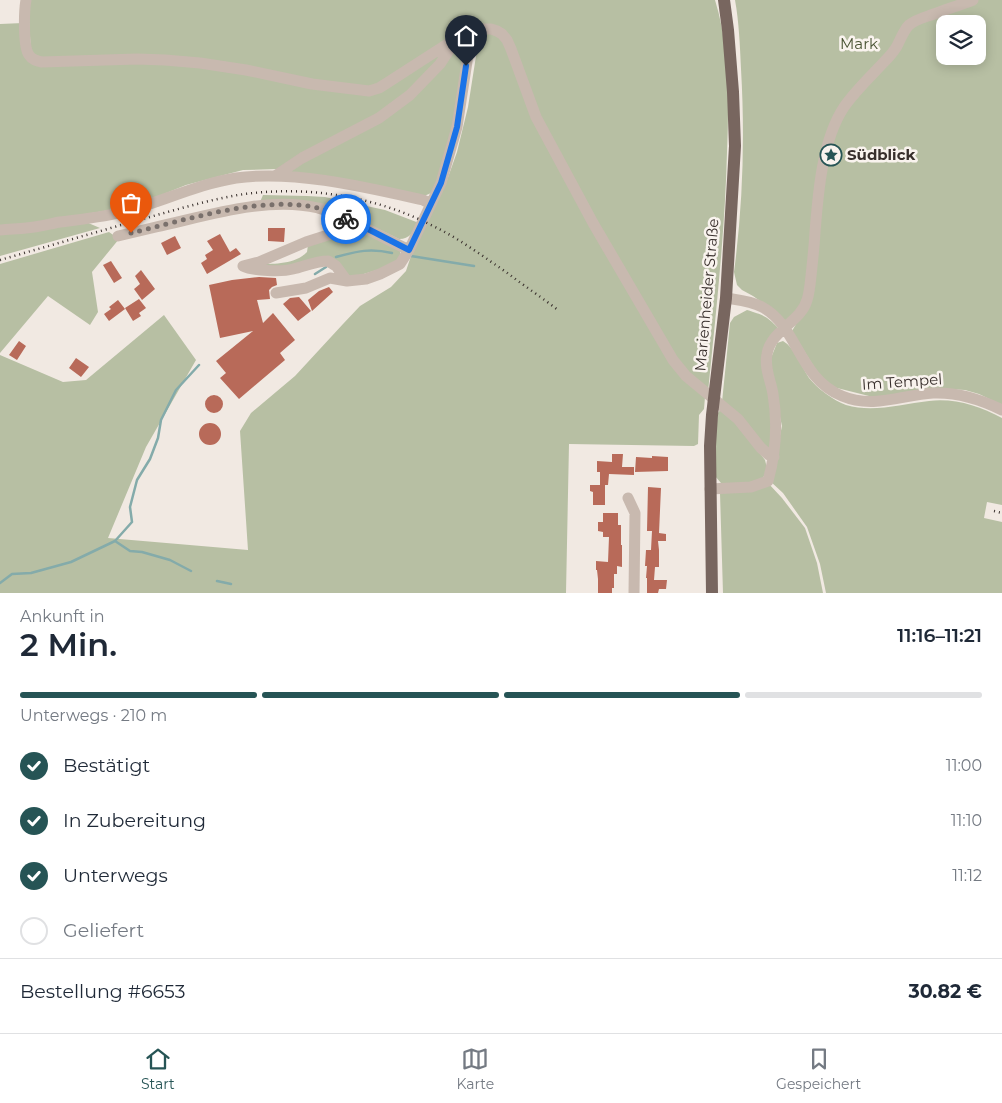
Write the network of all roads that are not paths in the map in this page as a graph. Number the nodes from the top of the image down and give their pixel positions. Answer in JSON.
{"nodes":[{"id":1,"x":26,"y":0,"type":"edge"},
{"id":2,"x":724,"y":0,"type":"edge"},
{"id":3,"x":973,"y":0,"type":"edge"},
{"id":4,"x":469,"y":33,"type":"junction"},
{"id":5,"x":457,"y":38,"type":"junction"},
{"id":6,"x":421,"y":62,"type":"junction"},
{"id":7,"x":422,"y":82,"type":"junction"},
{"id":8,"x":275,"y":176,"type":"junction"},
{"id":9,"x":431,"y":204,"type":"junction"},
{"id":10,"x":347,"y":219,"type":"junction"},
{"id":11,"x":0,"y":230,"type":"edge"},
{"id":12,"x":118,"y":236,"type":"dead end"},
{"id":13,"x":409,"y":250,"type":"junction"},
{"id":14,"x":347,"y":281,"type":"junction"},
{"id":15,"x":276,"y":293,"type":"dead end"},
{"id":16,"x":726,"y":298,"type":"junction"},
{"id":17,"x":785,"y":329,"type":"junction"},
{"id":18,"x":1002,"y":410,"type":"edge"},
{"id":19,"x":774,"y":457,"type":"junction"},
{"id":20,"x":710,"y":489,"type":"junction"},
{"id":21,"x":628,"y":498,"type":"dead end"},
{"id":22,"x":634,"y":593,"type":"edge"},
{"id":23,"x":712,"y":593,"type":"edge"}],
"edges":[{"from":1,"to":6,"type":"street"},
{"from":2,"to":16,"type":"main road","name":"Marienheider Straße"},
{"from":3,"to":17,"type":"street"},
{"from":4,"to":5,"type":"street"},
{"from":4,"to":9,"type":"street"},
{"from":4,"to":19,"type":"street"},
{"from":5,"to":6,"type":"street"},
{"from":5,"to":7,"type":"street"},
{"from":6,"to":7,"type":"street"},
{"from":7,"to":8,"type":"street"},
{"from":8,"to":9,"type":"street"},
{"from":8,"to":11,"type":"street"},
{"from":9,"to":13,"type":"street"},
{"from":10,"to":12,"type":"street"},
{"from":10,"to":13,"type":"street"},
{"from":10,"to":14,"type":"street"},
{"from":13,"to":14,"type":"street"},
{"from":14,"to":15,"type":"street"},
{"from":16,"to":17,"type":"street","name":"Im Tempel"},
{"from":16,"to":20,"type":"main road","name":"Marienheider Straße"},
{"from":17,"to":18,"type":"street","name":"Im Tempel"},
{"from":17,"to":19,"type":"street"},
{"from":19,"to":20,"type":"street"},
{"from":20,"to":23,"type":"main road","name":"Marienheider Straße"},
{"from":21,"to":22,"type":"street"}]}
